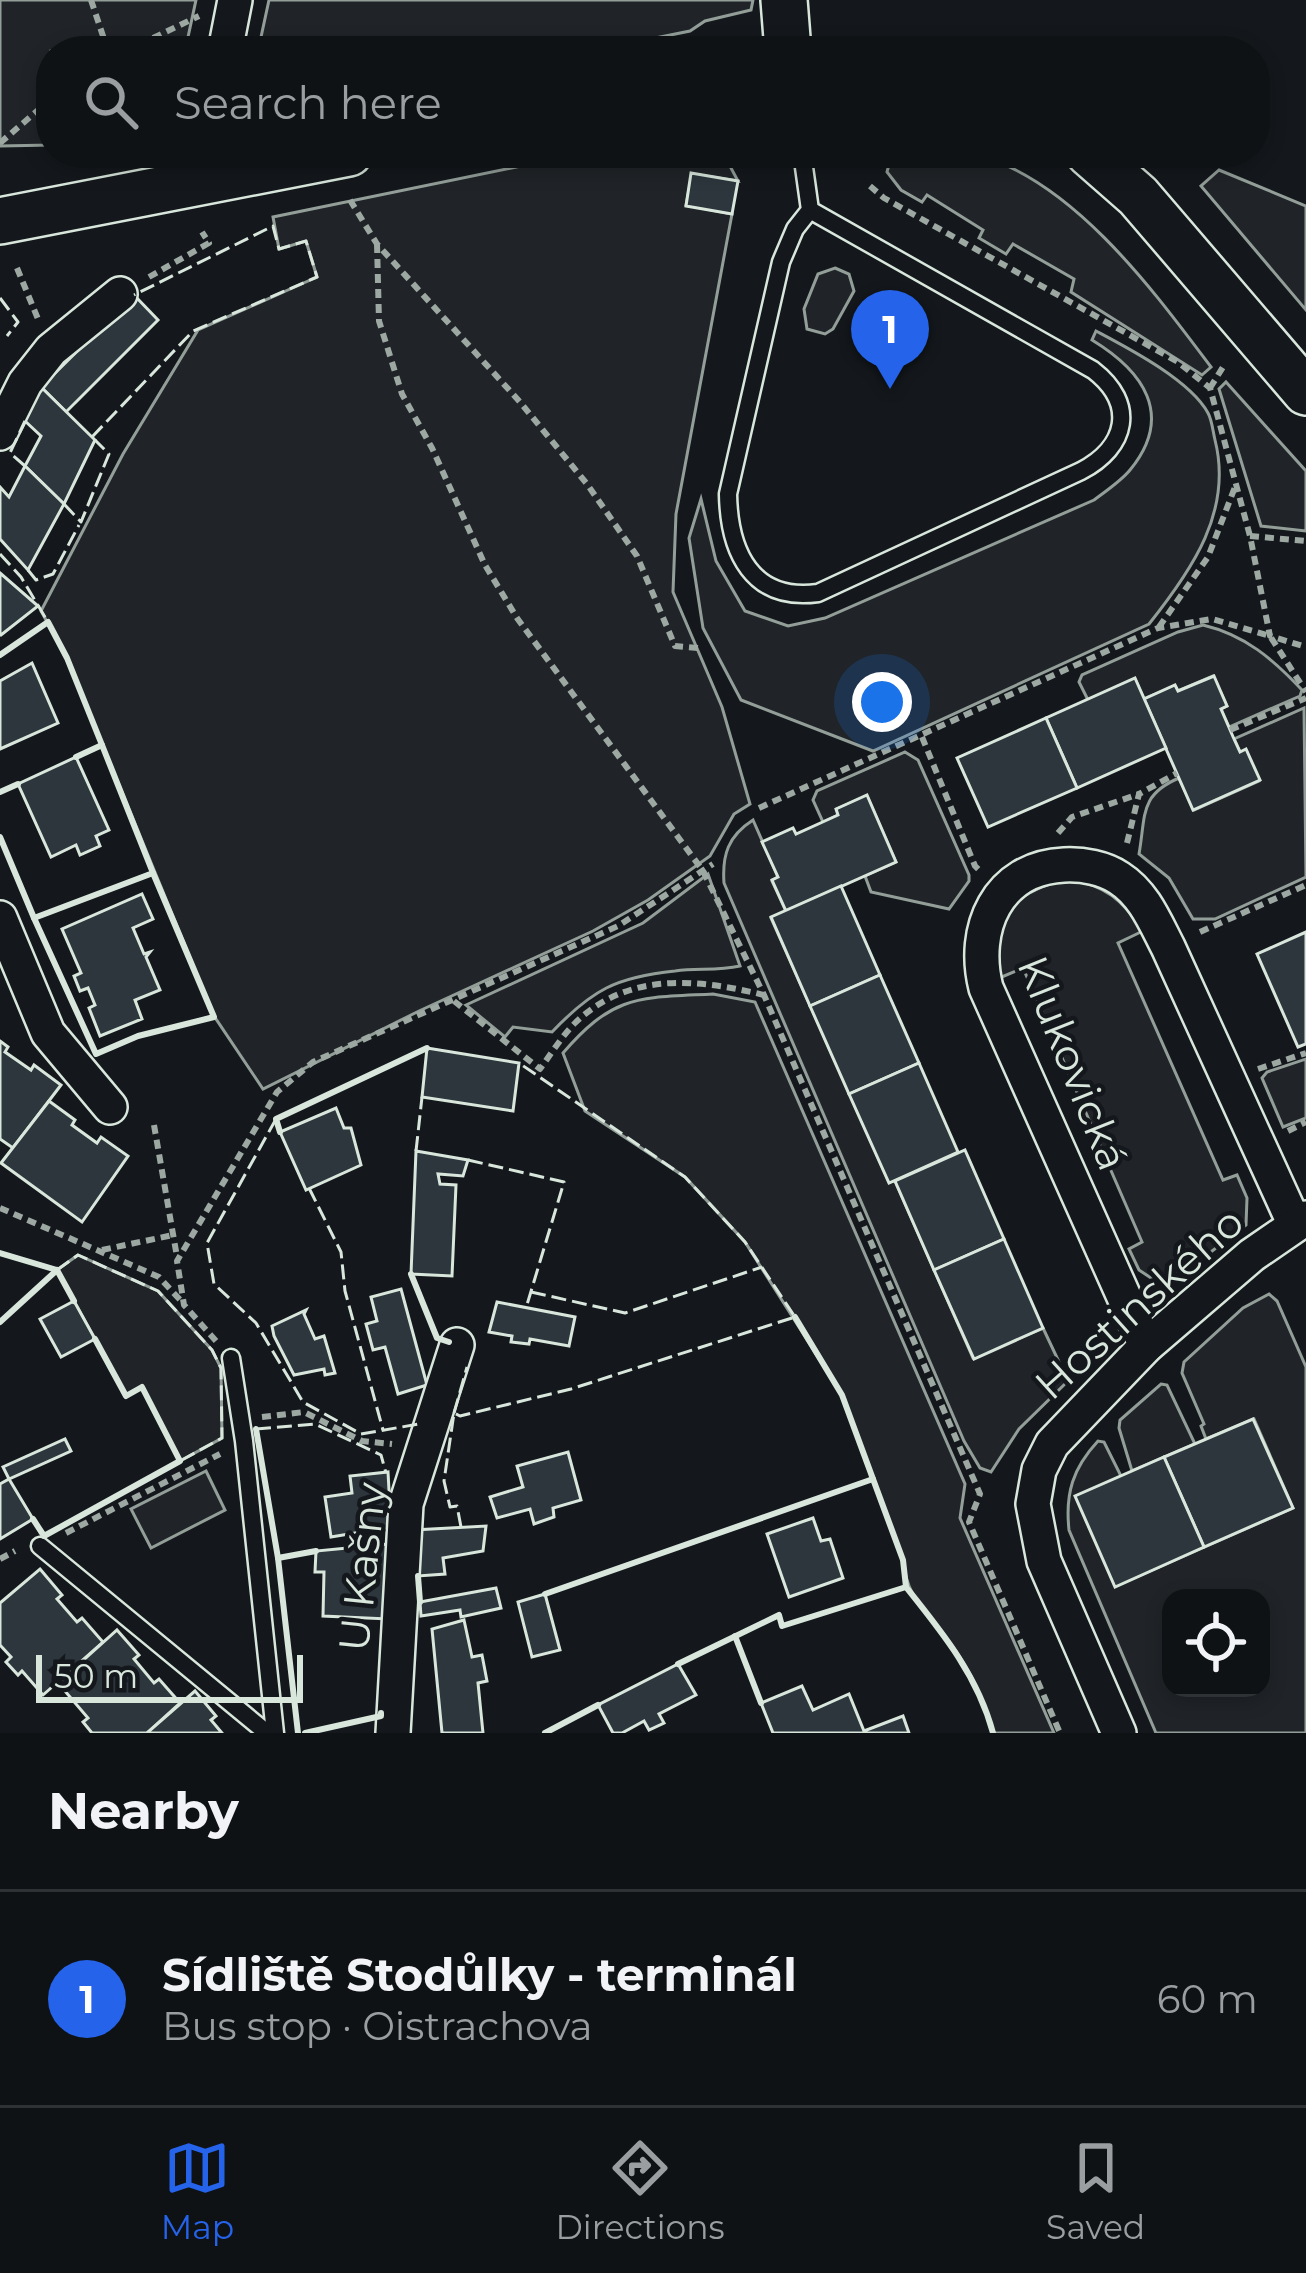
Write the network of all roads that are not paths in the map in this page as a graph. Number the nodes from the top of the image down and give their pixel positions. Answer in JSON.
{"nodes":[{"id":1,"x":235,"y":0,"type":"edge"},
{"id":2,"x":784,"y":0,"type":"edge"},
{"id":3,"x":228,"y":36,"type":"edge"},
{"id":4,"x":787,"y":36,"type":"edge"},
{"id":5,"x":203,"y":168,"type":"edge"},
{"id":6,"x":804,"y":168,"type":"edge"},
{"id":7,"x":1106,"y":168,"type":"edge"},
{"id":8,"x":811,"y":210,"type":"junction"},
{"id":9,"x":0,"y":221,"type":"edge"},
{"id":10,"x":119,"y":294,"type":"road end"},
{"id":11,"x":1306,"y":392,"type":"edge"},
{"id":12,"x":0,"y":433,"type":"edge"},
{"id":13,"x":0,"y":918,"type":"edge"},
{"id":14,"x":110,"y":1107,"type":"dead end"},
{"id":15,"x":1300,"y":1222,"type":"edge"},
{"id":16,"x":457,"y":1345,"type":"dead end"},
{"id":17,"x":1146,"y":1346,"type":"junction"},
{"id":18,"x":231,"y":1358,"type":"road end"},
{"id":19,"x":40,"y":1546,"type":"road end"},
{"id":20,"x":271,"y":1733,"type":"edge"},
{"id":21,"x":393,"y":1733,"type":"edge"},
{"id":22,"x":1119,"y":1733,"type":"edge"}],
"edges":[{"from":1,"to":3,"type":"street"},
{"from":2,"to":4,"type":"street"},
{"from":5,"to":9,"type":"street"},
{"from":6,"to":8,"type":"lane"},
{"from":7,"to":11,"type":"street"},
{"from":8,"to":8,"type":"lane"},
{"from":10,"to":12,"type":"street"},
{"from":13,"to":14,"type":"street"},
{"from":15,"to":17,"type":"street","name":"Hostinského"},
{"from":15,"to":17,"type":"street","name":"Klukovická"},
{"from":16,"to":21,"type":"street","name":"U Kašny"},
{"from":17,"to":22,"type":"street","name":"Hostinského"},
{"from":18,"to":20,"type":"lane"},
{"from":19,"to":20,"type":"lane"}]}
